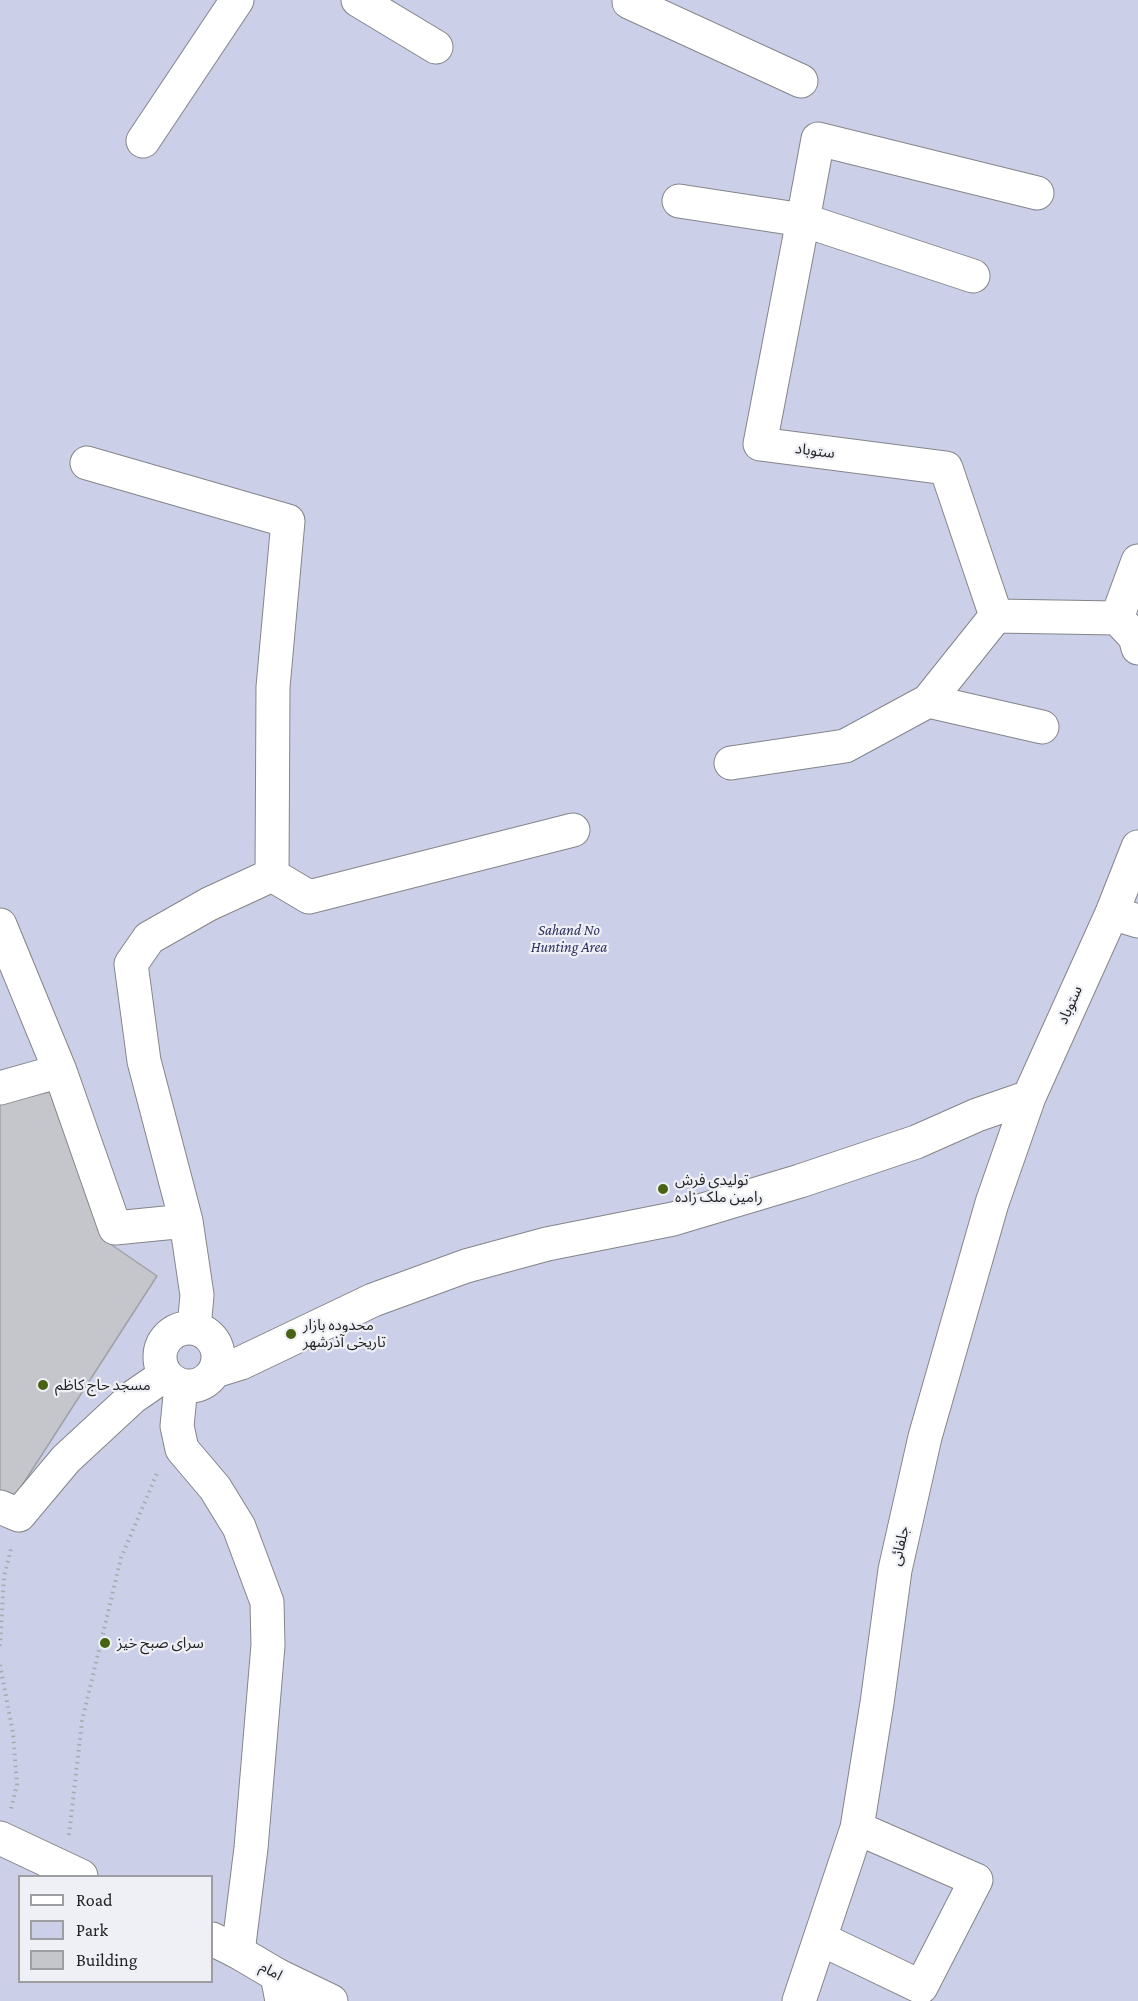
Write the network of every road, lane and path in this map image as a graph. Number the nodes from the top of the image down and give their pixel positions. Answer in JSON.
{"nodes":[{"id":1,"x":237,"y":0,"type":"edge"},
{"id":2,"x":358,"y":0,"type":"edge"},
{"id":3,"x":629,"y":0,"type":"edge"},
{"id":4,"x":436,"y":47,"type":"dead end"},
{"id":5,"x":801,"y":81,"type":"dead end"},
{"id":6,"x":143,"y":141,"type":"dead end"},
{"id":7,"x":1037,"y":193,"type":"dead end"},
{"id":8,"x":678,"y":201,"type":"dead end"},
{"id":9,"x":803,"y":220,"type":"junction"},
{"id":10,"x":973,"y":276,"type":"dead end"},
{"id":11,"x":87,"y":463,"type":"dead end"},
{"id":12,"x":1138,"y":561,"type":"edge"},
{"id":13,"x":996,"y":616,"type":"junction"},
{"id":14,"x":1117,"y":618,"type":"junction"},
{"id":15,"x":1138,"y":648,"type":"edge"},
{"id":16,"x":928,"y":701,"type":"junction"},
{"id":17,"x":1042,"y":727,"type":"dead end"},
{"id":18,"x":731,"y":763,"type":"dead end"},
{"id":19,"x":573,"y":830,"type":"dead end"},
{"id":20,"x":1138,"y":847,"type":"edge"},
{"id":21,"x":272,"y":875,"type":"junction"},
{"id":22,"x":1125,"y":917,"type":"edge"},
{"id":23,"x":0,"y":925,"type":"edge"},
{"id":24,"x":60,"y":1071,"type":"junction"},
{"id":25,"x":0,"y":1088,"type":"edge"},
{"id":26,"x":1029,"y":1097,"type":"junction"},
{"id":27,"x":186,"y":1221,"type":"junction"},
{"id":28,"x":194,"y":1328,"type":"junction"},
{"id":29,"x":215,"y":1371,"type":"junction"},
{"id":30,"x":173,"y":1380,"type":"junction"},
{"id":31,"x":159,"y":1470,"type":"dead end"},
{"id":32,"x":10,"y":1511,"type":"edge"},
{"id":33,"x":0,"y":1646,"type":"edge"},
{"id":34,"x":0,"y":1665,"type":"edge"},
{"id":35,"x":857,"y":1828,"type":"junction"},
{"id":36,"x":2,"y":1839,"type":"edge"},
{"id":37,"x":72,"y":1872,"type":"edge"},
{"id":38,"x":821,"y":1939,"type":"junction"},
{"id":39,"x":225,"y":1945,"type":"edge"},
{"id":40,"x":279,"y":1988,"type":"edge"},
{"id":41,"x":331,"y":2001,"type":"edge"},
{"id":42,"x":799,"y":2001,"type":"edge"}],
"edges":[{"from":1,"to":6,"type":"street"},
{"from":2,"to":4,"type":"street"},
{"from":3,"to":5,"type":"street"},
{"from":7,"to":9,"type":"street"},
{"from":8,"to":9,"type":"street"},
{"from":9,"to":10,"type":"street"},
{"from":9,"to":13,"type":"street","name":"ستوباد"},
{"from":11,"to":21,"type":"street"},
{"from":12,"to":14,"type":"street"},
{"from":13,"to":14,"type":"street"},
{"from":13,"to":16,"type":"street"},
{"from":14,"to":15,"type":"street"},
{"from":16,"to":17,"type":"street"},
{"from":16,"to":18,"type":"street"},
{"from":19,"to":21,"type":"street"},
{"from":20,"to":22,"type":"street","name":"ستوباد"},
{"from":21,"to":27,"type":"street"},
{"from":22,"to":26,"type":"street","name":"ستوباد"},
{"from":23,"to":24,"type":"street"},
{"from":24,"to":25,"type":"street"},
{"from":24,"to":27,"type":"street"},
{"from":26,"to":29,"type":"street"},
{"from":26,"to":35,"type":"street","name":"جلفائی"},
{"from":27,"to":28,"type":"street"},
{"from":28,"to":29,"type":"street"},
{"from":28,"to":30,"type":"street"},
{"from":29,"to":30,"type":"street"},
{"from":30,"to":32,"type":"street"},
{"from":30,"to":39,"type":"street"},
{"from":31,"to":37,"type":"path"},
{"from":32,"to":33,"type":"path"},
{"from":34,"to":36,"type":"path"},
{"from":35,"to":38,"type":"street","name":"جلفائی"},
{"from":35,"to":38,"type":"street"},
{"from":36,"to":37,"type":"street"},
{"from":38,"to":42,"type":"street","name":"جلفائی"},
{"from":39,"to":40,"type":"street","name":"امام"},
{"from":40,"to":41,"type":"street","name":"امام"}]}
